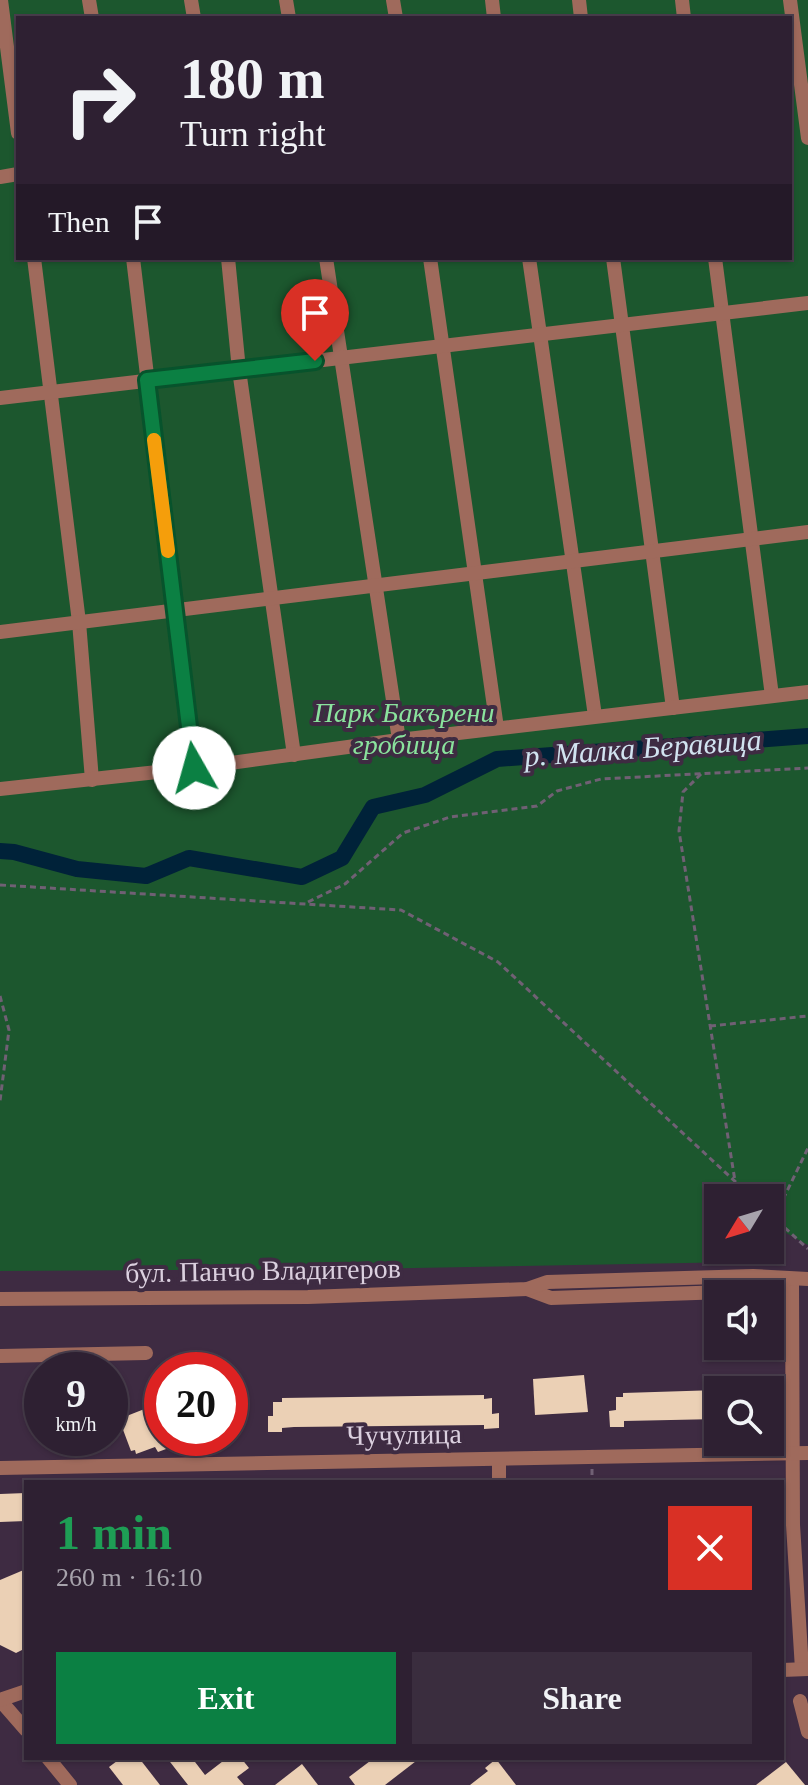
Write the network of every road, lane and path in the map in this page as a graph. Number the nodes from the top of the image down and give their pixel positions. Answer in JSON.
{"nodes":[{"id":1,"x":1,"y":0,"type":"edge"},
{"id":2,"x":792,"y":18,"type":"edge"},
{"id":3,"x":799,"y":80,"type":"edge"},
{"id":4,"x":16,"y":117,"type":"edge"},
{"id":5,"x":808,"y":138,"type":"edge"},
{"id":6,"x":34,"y":260,"type":"edge"},
{"id":7,"x":133,"y":260,"type":"edge"},
{"id":8,"x":228,"y":260,"type":"edge"},
{"id":9,"x":326,"y":260,"type":"edge"},
{"id":10,"x":430,"y":260,"type":"edge"},
{"id":11,"x":529,"y":260,"type":"edge"},
{"id":12,"x":613,"y":260,"type":"edge"},
{"id":13,"x":715,"y":260,"type":"edge"},
{"id":14,"x":808,"y":303,"type":"edge"},
{"id":15,"x":722,"y":313,"type":"junction"},
{"id":16,"x":622,"y":325,"type":"junction"},
{"id":17,"x":540,"y":334,"type":"junction"},
{"id":18,"x":442,"y":346,"type":"junction"},
{"id":19,"x":341,"y":358,"type":"junction"},
{"id":20,"x":239,"y":370,"type":"junction"},
{"id":21,"x":147,"y":380,"type":"junction"},
{"id":22,"x":50,"y":392,"type":"junction"},
{"id":23,"x":0,"y":398,"type":"edge"},
{"id":24,"x":808,"y":532,"type":"edge"},
{"id":25,"x":752,"y":539,"type":"junction"},
{"id":26,"x":652,"y":551,"type":"junction"},
{"id":27,"x":573,"y":561,"type":"junction"},
{"id":28,"x":475,"y":573,"type":"junction"},
{"id":29,"x":376,"y":586,"type":"junction"},
{"id":30,"x":271,"y":599,"type":"junction"},
{"id":31,"x":175,"y":611,"type":"junction"},
{"id":32,"x":79,"y":622,"type":"junction"},
{"id":33,"x":0,"y":632,"type":"edge"},
{"id":34,"x":808,"y":692,"type":"edge"},
{"id":35,"x":772,"y":696,"type":"junction"},
{"id":36,"x":673,"y":708,"type":"junction"},
{"id":37,"x":595,"y":716,"type":"junction"},
{"id":38,"x":497,"y":728,"type":"junction"},
{"id":39,"x":399,"y":740,"type":"junction"},
{"id":40,"x":294,"y":755,"type":"junction"},
{"id":41,"x":194,"y":768,"type":"junction"},
{"id":42,"x":808,"y":768,"type":"edge"},
{"id":43,"x":701,"y":774,"type":"junction"},
{"id":44,"x":92,"y":780,"type":"junction"},
{"id":45,"x":0,"y":789,"type":"edge"},
{"id":46,"x":0,"y":885,"type":"edge"},
{"id":47,"x":305,"y":904,"type":"junction"},
{"id":48,"x":0,"y":996,"type":"edge"},
{"id":49,"x":808,"y":1016,"type":"edge"},
{"id":50,"x":710,"y":1026,"type":"junction"},
{"id":51,"x":0,"y":1101,"type":"edge"},
{"id":52,"x":808,"y":1148,"type":"edge"},
{"id":53,"x":735,"y":1181,"type":"junction"},
{"id":54,"x":738,"y":1184,"type":"edge"},
{"id":55,"x":784,"y":1193,"type":"edge"},
{"id":56,"x":784,"y":1226,"type":"edge"},
{"id":57,"x":808,"y":1249,"type":"edge"},
{"id":58,"x":754,"y":1264,"type":"edge"},
{"id":59,"x":753,"y":1267,"type":"dead end"},
{"id":60,"x":792,"y":1279,"type":"junction"},
{"id":61,"x":808,"y":1279,"type":"edge"},
{"id":62,"x":0,"y":1299,"type":"edge"},
{"id":63,"x":144,"y":1353,"type":"edge"},
{"id":64,"x":0,"y":1356,"type":"edge"},
{"id":65,"x":800,"y":1453,"type":"edge"},
{"id":66,"x":499,"y":1459,"type":"junction"},
{"id":67,"x":0,"y":1468,"type":"edge"},
{"id":68,"x":499,"y":1480,"type":"edge"},
{"id":69,"x":805,"y":1669,"type":"edge"},
{"id":70,"x":784,"y":1670,"type":"edge"},
{"id":71,"x":24,"y":1692,"type":"edge"},
{"id":72,"x":0,"y":1700,"type":"edge"},
{"id":73,"x":800,"y":1701,"type":"dead end"},
{"id":74,"x":24,"y":1728,"type":"edge"},
{"id":75,"x":808,"y":1732,"type":"edge"},
{"id":76,"x":50,"y":1760,"type":"edge"},
{"id":77,"x":70,"y":1785,"type":"edge"}],
"edges":[{"from":1,"to":4,"type":"street"},
{"from":2,"to":3,"type":"street"},
{"from":3,"to":5,"type":"street"},
{"from":6,"to":22,"type":"street"},
{"from":7,"to":21,"type":"street"},
{"from":8,"to":20,"type":"street"},
{"from":9,"to":19,"type":"street"},
{"from":10,"to":18,"type":"street"},
{"from":11,"to":17,"type":"street"},
{"from":12,"to":16,"type":"street"},
{"from":13,"to":15,"type":"street"},
{"from":14,"to":15,"type":"street"},
{"from":15,"to":16,"type":"street"},
{"from":15,"to":25,"type":"street"},
{"from":16,"to":17,"type":"street"},
{"from":16,"to":26,"type":"street"},
{"from":17,"to":18,"type":"street"},
{"from":17,"to":27,"type":"street"},
{"from":18,"to":19,"type":"street"},
{"from":18,"to":28,"type":"street"},
{"from":19,"to":20,"type":"street"},
{"from":19,"to":29,"type":"street"},
{"from":20,"to":21,"type":"street"},
{"from":20,"to":30,"type":"street"},
{"from":21,"to":22,"type":"street"},
{"from":21,"to":31,"type":"street"},
{"from":22,"to":23,"type":"street"},
{"from":22,"to":32,"type":"street"},
{"from":24,"to":25,"type":"street"},
{"from":25,"to":26,"type":"street"},
{"from":25,"to":35,"type":"street"},
{"from":26,"to":27,"type":"street"},
{"from":26,"to":36,"type":"street"},
{"from":27,"to":28,"type":"street"},
{"from":27,"to":37,"type":"street"},
{"from":28,"to":29,"type":"street"},
{"from":28,"to":38,"type":"street"},
{"from":29,"to":30,"type":"street"},
{"from":29,"to":39,"type":"street"},
{"from":30,"to":31,"type":"street"},
{"from":30,"to":40,"type":"street"},
{"from":31,"to":32,"type":"street"},
{"from":31,"to":41,"type":"street"},
{"from":32,"to":33,"type":"street"},
{"from":32,"to":44,"type":"street"},
{"from":34,"to":35,"type":"street"},
{"from":35,"to":36,"type":"street"},
{"from":36,"to":37,"type":"street"},
{"from":37,"to":38,"type":"street"},
{"from":38,"to":39,"type":"street"},
{"from":39,"to":40,"type":"street"},
{"from":40,"to":41,"type":"street"},
{"from":41,"to":44,"type":"street"},
{"from":42,"to":43,"type":"path"},
{"from":43,"to":47,"type":"path"},
{"from":43,"to":50,"type":"path"},
{"from":44,"to":45,"type":"street"},
{"from":46,"to":47,"type":"path"},
{"from":47,"to":53,"type":"path"},
{"from":48,"to":51,"type":"path"},
{"from":49,"to":50,"type":"path"},
{"from":50,"to":53,"type":"path"},
{"from":52,"to":55,"type":"path"},
{"from":53,"to":54,"type":"path"},
{"from":56,"to":57,"type":"path"},
{"from":58,"to":59,"type":"path"},
{"from":60,"to":61,"type":"street","name":"бул. Панчо Владигеров"},
{"from":60,"to":62,"type":"street","name":"бул. Панчо Владигеров"},
{"from":60,"to":65,"type":"street"},
{"from":63,"to":64,"type":"street"},
{"from":65,"to":66,"type":"street","name":"Чучулица"},
{"from":65,"to":69,"type":"street"},
{"from":66,"to":67,"type":"street","name":"Чучулица"},
{"from":66,"to":68,"type":"street"},
{"from":69,"to":70,"type":"street"},
{"from":71,"to":72,"type":"street"},
{"from":72,"to":74,"type":"street"},
{"from":73,"to":75,"type":"street"},
{"from":76,"to":77,"type":"street"}]}
